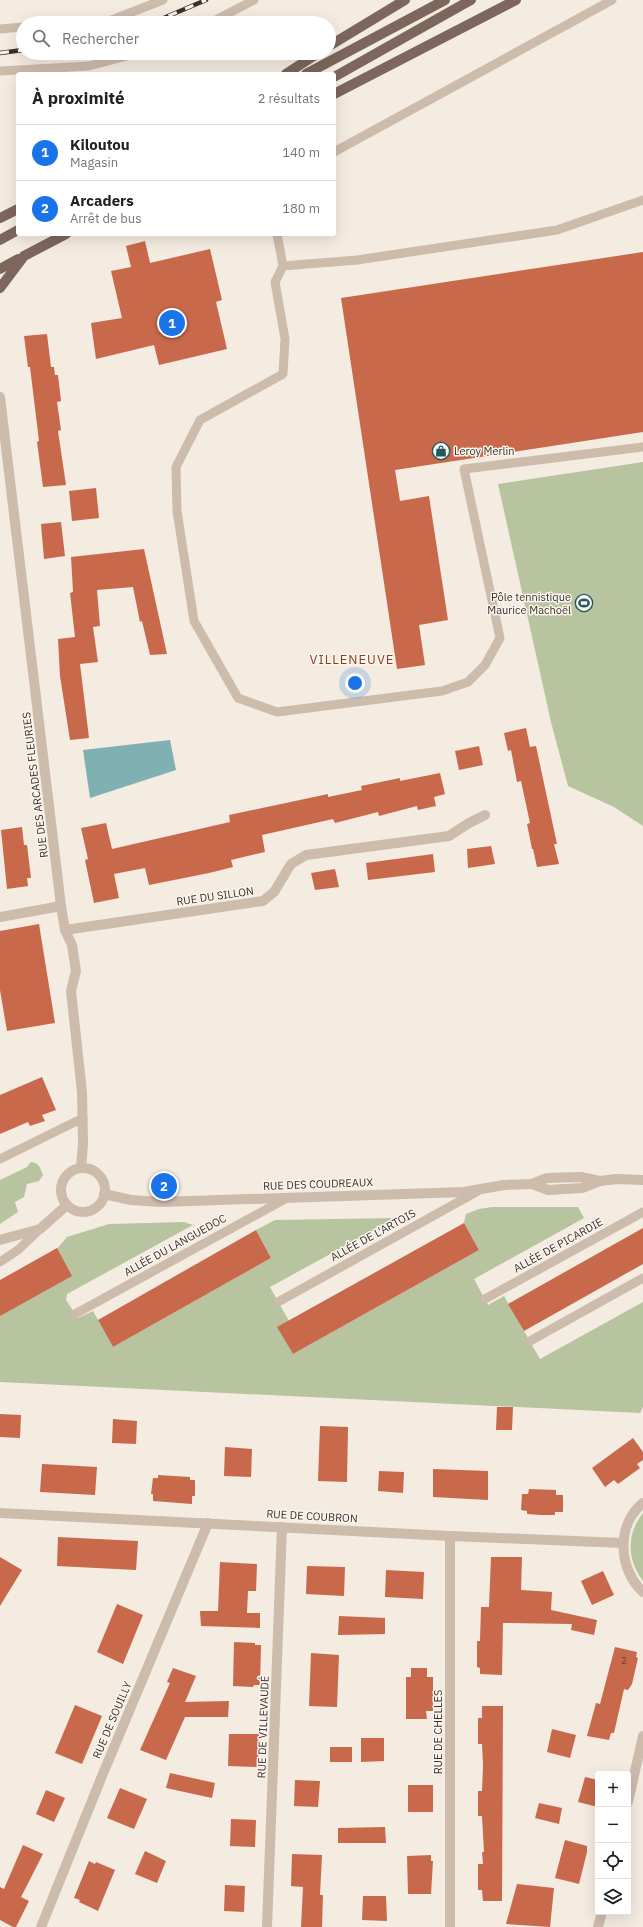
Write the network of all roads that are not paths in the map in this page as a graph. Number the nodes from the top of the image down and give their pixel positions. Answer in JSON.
{"nodes":[{"id":1,"x":163,"y":0,"type":"edge"},
{"id":2,"x":254,"y":0,"type":"edge"},
{"id":3,"x":405,"y":0,"type":"edge"},
{"id":4,"x":445,"y":0,"type":"edge"},
{"id":5,"x":471,"y":0,"type":"edge"},
{"id":6,"x":516,"y":0,"type":"edge"},
{"id":7,"x":612,"y":0,"type":"edge"},
{"id":8,"x":122,"y":16,"type":"edge"},
{"id":9,"x":223,"y":16,"type":"edge"},
{"id":10,"x":16,"y":28,"type":"edge"},
{"id":11,"x":0,"y":29,"type":"edge"},
{"id":12,"x":336,"y":42,"type":"edge"},
{"id":13,"x":336,"y":58,"type":"edge"},
{"id":14,"x":112,"y":60,"type":"edge"},
{"id":15,"x":307,"y":60,"type":"edge"},
{"id":16,"x":332,"y":60,"type":"edge"},
{"id":17,"x":0,"y":71,"type":"edge"},
{"id":18,"x":289,"y":72,"type":"edge"},
{"id":19,"x":310,"y":72,"type":"edge"},
{"id":20,"x":336,"y":77,"type":"edge"},
{"id":21,"x":336,"y":93,"type":"edge"},
{"id":22,"x":336,"y":151,"type":"edge"},
{"id":23,"x":643,"y":200,"type":"edge"},
{"id":24,"x":16,"y":210,"type":"edge"},
{"id":25,"x":0,"y":218,"type":"edge"},
{"id":26,"x":16,"y":231,"type":"edge"},
{"id":27,"x":59,"y":236,"type":"edge"},
{"id":28,"x":62,"y":236,"type":"edge"},
{"id":29,"x":277,"y":236,"type":"edge"},
{"id":30,"x":0,"y":240,"type":"edge"},
{"id":31,"x":24,"y":256,"type":"junction"},
{"id":32,"x":283,"y":266,"type":"junction"},
{"id":33,"x":0,"y":270,"type":"edge"},
{"id":34,"x":0,"y":288,"type":"edge"},
{"id":35,"x":0,"y":397,"type":"edge"},
{"id":36,"x":643,"y":447,"type":"edge"},
{"id":37,"x":485,"y":815,"type":"dead end"},
{"id":38,"x":61,"y":906,"type":"junction"},
{"id":39,"x":0,"y":917,"type":"edge"},
{"id":40,"x":65,"y":930,"type":"junction"},
{"id":41,"x":83,"y":1118,"type":"junction"},
{"id":42,"x":0,"y":1159,"type":"edge"},
{"id":43,"x":81,"y":1168,"type":"junction"},
{"id":44,"x":643,"y":1180,"type":"edge"},
{"id":45,"x":480,"y":1190,"type":"junction"},
{"id":46,"x":104,"y":1194,"type":"junction"},
{"id":47,"x":287,"y":1198,"type":"junction"},
{"id":48,"x":67,"y":1205,"type":"junction"},
{"id":49,"x":643,"y":1212,"type":"edge"},
{"id":50,"x":40,"y":1229,"type":"junction"},
{"id":51,"x":0,"y":1240,"type":"edge"},
{"id":52,"x":0,"y":1262,"type":"edge"},
{"id":53,"x":643,"y":1278,"type":"edge"},
{"id":54,"x":485,"y":1299,"type":"dead end"},
{"id":55,"x":278,"y":1302,"type":"dead end"},
{"id":56,"x":75,"y":1314,"type":"dead end"},
{"id":57,"x":530,"y":1341,"type":"dead end"},
{"id":58,"x":643,"y":1503,"type":"edge"},
{"id":59,"x":0,"y":1513,"type":"edge"},
{"id":60,"x":208,"y":1523,"type":"junction"},
{"id":61,"x":282,"y":1527,"type":"junction"},
{"id":62,"x":450,"y":1536,"type":"junction"},
{"id":63,"x":623,"y":1543,"type":"junction"},
{"id":64,"x":643,"y":1592,"type":"edge"},
{"id":65,"x":643,"y":1736,"type":"edge"},
{"id":66,"x":631,"y":1789,"type":"edge"},
{"id":67,"x":601,"y":1915,"type":"edge"},
{"id":68,"x":41,"y":1927,"type":"edge"},
{"id":69,"x":267,"y":1927,"type":"edge"},
{"id":70,"x":450,"y":1927,"type":"edge"},
{"id":71,"x":598,"y":1927,"type":"edge"}],
"edges":[{"from":1,"to":8,"type":"lane"},
{"from":2,"to":9,"type":"lane"},
{"from":3,"to":12,"type":"main road"},
{"from":4,"to":13,"type":"main road"},
{"from":5,"to":20,"type":"main road"},
{"from":6,"to":21,"type":"main road"},
{"from":7,"to":22,"type":"lane"},
{"from":10,"to":11,"type":"lane"},
{"from":14,"to":17,"type":"lane"},
{"from":15,"to":18,"type":"main road"},
{"from":16,"to":19,"type":"main road"},
{"from":23,"to":32,"type":"lane"},
{"from":24,"to":25,"type":"main road"},
{"from":26,"to":30,"type":"main road"},
{"from":27,"to":31,"type":"main road"},
{"from":28,"to":31,"type":"main road"},
{"from":29,"to":32,"type":"lane"},
{"from":31,"to":33,"type":"main road"},
{"from":31,"to":34,"type":"main road"},
{"from":32,"to":36,"type":"lane"},
{"from":35,"to":38,"type":"street","name":"RUE DES ARCADES FLEURIES"},
{"from":37,"to":40,"type":"street","name":"RUE DU SILLON"},
{"from":38,"to":39,"type":"street"},
{"from":38,"to":40,"type":"street","name":"RUE DES ARCADES FLEURIES"},
{"from":40,"to":41,"type":"street","name":"RUE DES ARCADES FLEURIES"},
{"from":41,"to":42,"type":"lane"},
{"from":41,"to":43,"type":"street","name":"RUE DES ARCADES FLEURIES"},
{"from":43,"to":46,"type":"street"},
{"from":43,"to":48,"type":"street"},
{"from":44,"to":45,"type":"street","name":"RUE DES COUDREAUX"},
{"from":45,"to":47,"type":"street","name":"RUE DES COUDREAUX"},
{"from":45,"to":55,"type":"lane","name":"ALLÉE DE L'ARTOIS"},
{"from":46,"to":47,"type":"street","name":"RUE DES COUDREAUX"},
{"from":46,"to":48,"type":"street"},
{"from":47,"to":56,"type":"lane","name":"ALLÉE DU LANGUEDOC"},
{"from":48,"to":50,"type":"street"},
{"from":49,"to":54,"type":"lane","name":"ALLÉE DE PICARDIE"},
{"from":50,"to":51,"type":"street"},
{"from":50,"to":52,"type":"lane"},
{"from":53,"to":57,"type":"lane"},
{"from":58,"to":63,"type":"street"},
{"from":59,"to":60,"type":"street","name":"RUE DE COUBRON"},
{"from":60,"to":61,"type":"street","name":"RUE DE COUBRON"},
{"from":60,"to":68,"type":"street","name":"RUE DE SOUILLY"},
{"from":61,"to":62,"type":"street","name":"RUE DE COUBRON"},
{"from":61,"to":69,"type":"street","name":"RUE DE VILLEVAUDÉ"},
{"from":62,"to":63,"type":"street","name":"RUE DE COUBRON"},
{"from":62,"to":70,"type":"street","name":"RUE DE CHELLES"},
{"from":63,"to":64,"type":"street"},
{"from":65,"to":66,"type":"street"},
{"from":67,"to":71,"type":"street"}]}
